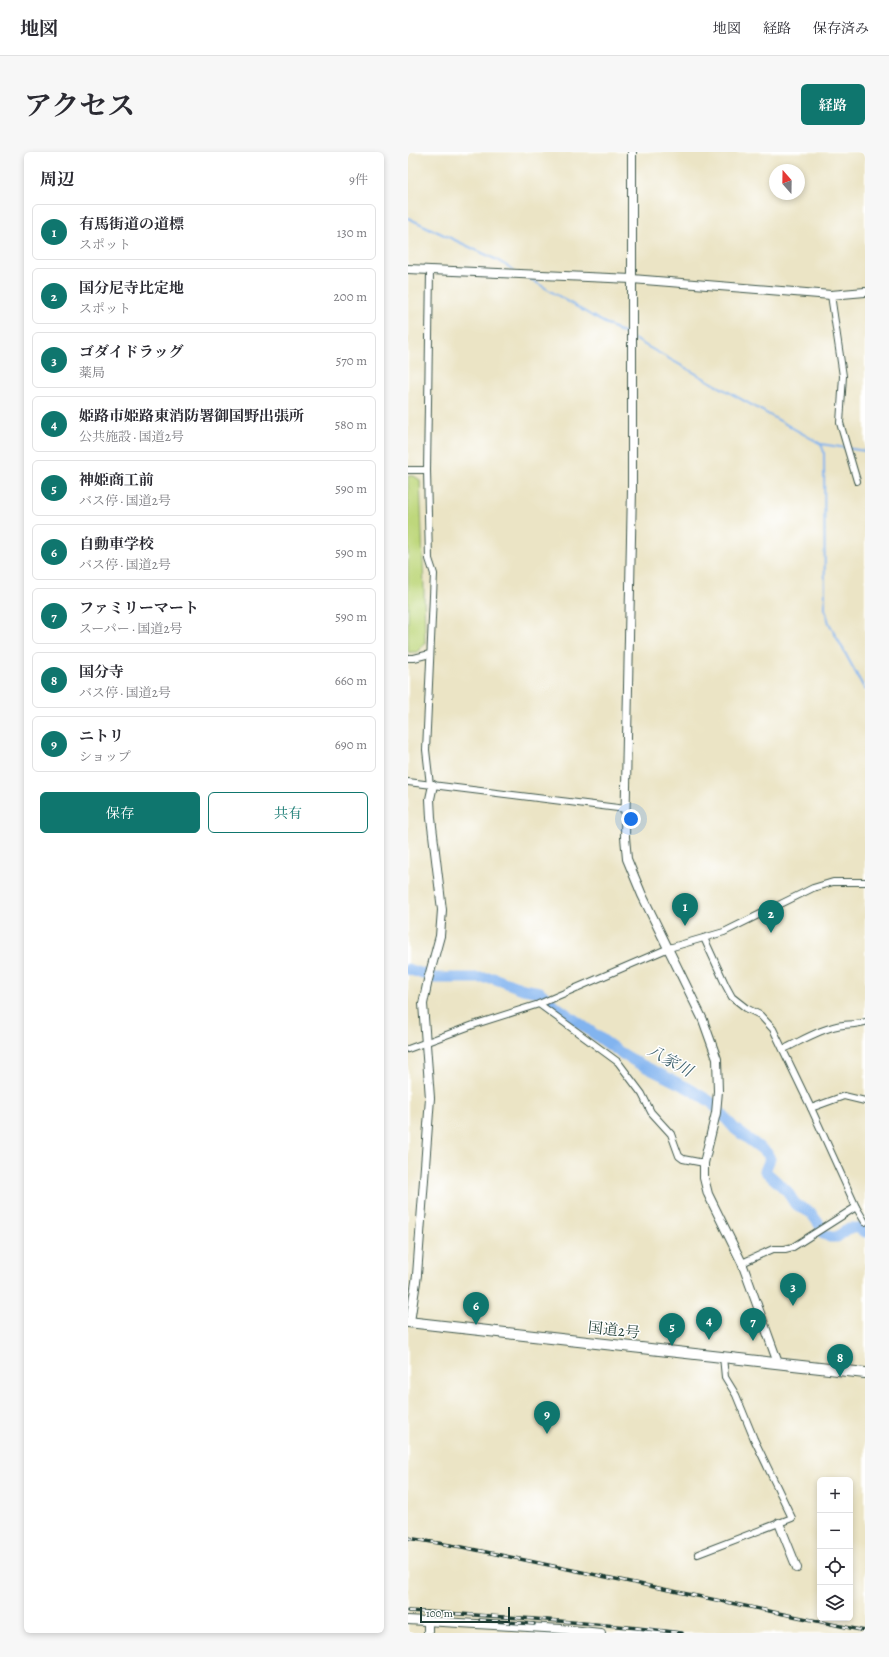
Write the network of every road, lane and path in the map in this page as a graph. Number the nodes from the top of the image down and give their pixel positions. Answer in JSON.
{"nodes":[{"id":1,"x":632,"y":152,"type":"edge"},
{"id":2,"x":408,"y":269,"type":"edge"},
{"id":3,"x":430,"y":270,"type":"junction"},
{"id":4,"x":632,"y":279,"type":"junction"},
{"id":5,"x":865,"y":292,"type":"edge"},
{"id":6,"x":831,"y":295,"type":"junction"},
{"id":7,"x":408,"y":470,"type":"edge"},
{"id":8,"x":427,"y":470,"type":"junction"},
{"id":9,"x":857,"y":481,"type":"dead end"},
{"id":10,"x":430,"y":654,"type":"junction"},
{"id":11,"x":408,"y":658,"type":"edge"},
{"id":12,"x":408,"y":782,"type":"edge"},
{"id":13,"x":431,"y":785,"type":"junction"},
{"id":14,"x":626,"y":809,"type":"junction"},
{"id":15,"x":865,"y":882,"type":"edge"},
{"id":16,"x":704,"y":938,"type":"junction"},
{"id":17,"x":669,"y":948,"type":"junction"},
{"id":18,"x":539,"y":1004,"type":"junction"},
{"id":19,"x":865,"y":1022,"type":"edge"},
{"id":20,"x":427,"y":1043,"type":"junction"},
{"id":21,"x":408,"y":1049,"type":"edge"},
{"id":22,"x":784,"y":1050,"type":"junction"},
{"id":23,"x":865,"y":1101,"type":"edge"},
{"id":24,"x":811,"y":1108,"type":"junction"},
{"id":25,"x":704,"y":1163,"type":"junction"},
{"id":26,"x":856,"y":1207,"type":"junction"},
{"id":27,"x":865,"y":1222,"type":"edge"},
{"id":28,"x":742,"y":1263,"type":"junction"},
{"id":29,"x":409,"y":1322,"type":"edge"},
{"id":30,"x":723,"y":1357,"type":"junction"},
{"id":31,"x":778,"y":1363,"type":"junction"},
{"id":32,"x":865,"y":1373,"type":"edge"},
{"id":33,"x":779,"y":1523,"type":"junction"},
{"id":34,"x":698,"y":1554,"type":"dead end"},
{"id":35,"x":797,"y":1568,"type":"dead end"},
{"id":36,"x":408,"y":1620,"type":"edge"},
{"id":37,"x":428,"y":1622,"type":"junction"},
{"id":38,"x":428,"y":1633,"type":"edge"},
{"id":39,"x":601,"y":1633,"type":"edge"}],
"edges":[{"from":1,"to":4,"type":"street"},
{"from":2,"to":3,"type":"street"},
{"from":3,"to":4,"type":"street"},
{"from":3,"to":8,"type":"street"},
{"from":4,"to":6,"type":"street"},
{"from":4,"to":14,"type":"street"},
{"from":5,"to":6,"type":"street"},
{"from":6,"to":9,"type":"street"},
{"from":7,"to":8,"type":"street"},
{"from":8,"to":10,"type":"street"},
{"from":10,"to":11,"type":"street"},
{"from":10,"to":13,"type":"street"},
{"from":12,"to":13,"type":"street"},
{"from":13,"to":14,"type":"street"},
{"from":13,"to":20,"type":"street"},
{"from":14,"to":17,"type":"street"},
{"from":15,"to":16,"type":"street"},
{"from":16,"to":17,"type":"street"},
{"from":16,"to":22,"type":"street"},
{"from":17,"to":18,"type":"street"},
{"from":17,"to":25,"type":"street"},
{"from":18,"to":20,"type":"street"},
{"from":18,"to":25,"type":"street"},
{"from":19,"to":22,"type":"street"},
{"from":20,"to":21,"type":"street"},
{"from":20,"to":29,"type":"street"},
{"from":22,"to":24,"type":"street"},
{"from":23,"to":24,"type":"street"},
{"from":24,"to":26,"type":"street"},
{"from":25,"to":28,"type":"street"},
{"from":26,"to":27,"type":"street"},
{"from":26,"to":28,"type":"street"},
{"from":28,"to":31,"type":"street"},
{"from":29,"to":30,"type":"highway","name":"国道2号"},
{"from":30,"to":31,"type":"highway","name":"国道2号"},
{"from":30,"to":33,"type":"street"},
{"from":31,"to":32,"type":"highway","name":"国道2号"},
{"from":33,"to":34,"type":"street"},
{"from":33,"to":35,"type":"street"},
{"from":36,"to":37,"type":"street"},
{"from":37,"to":38,"type":"street"},
{"from":37,"to":39,"type":"street"}]}
